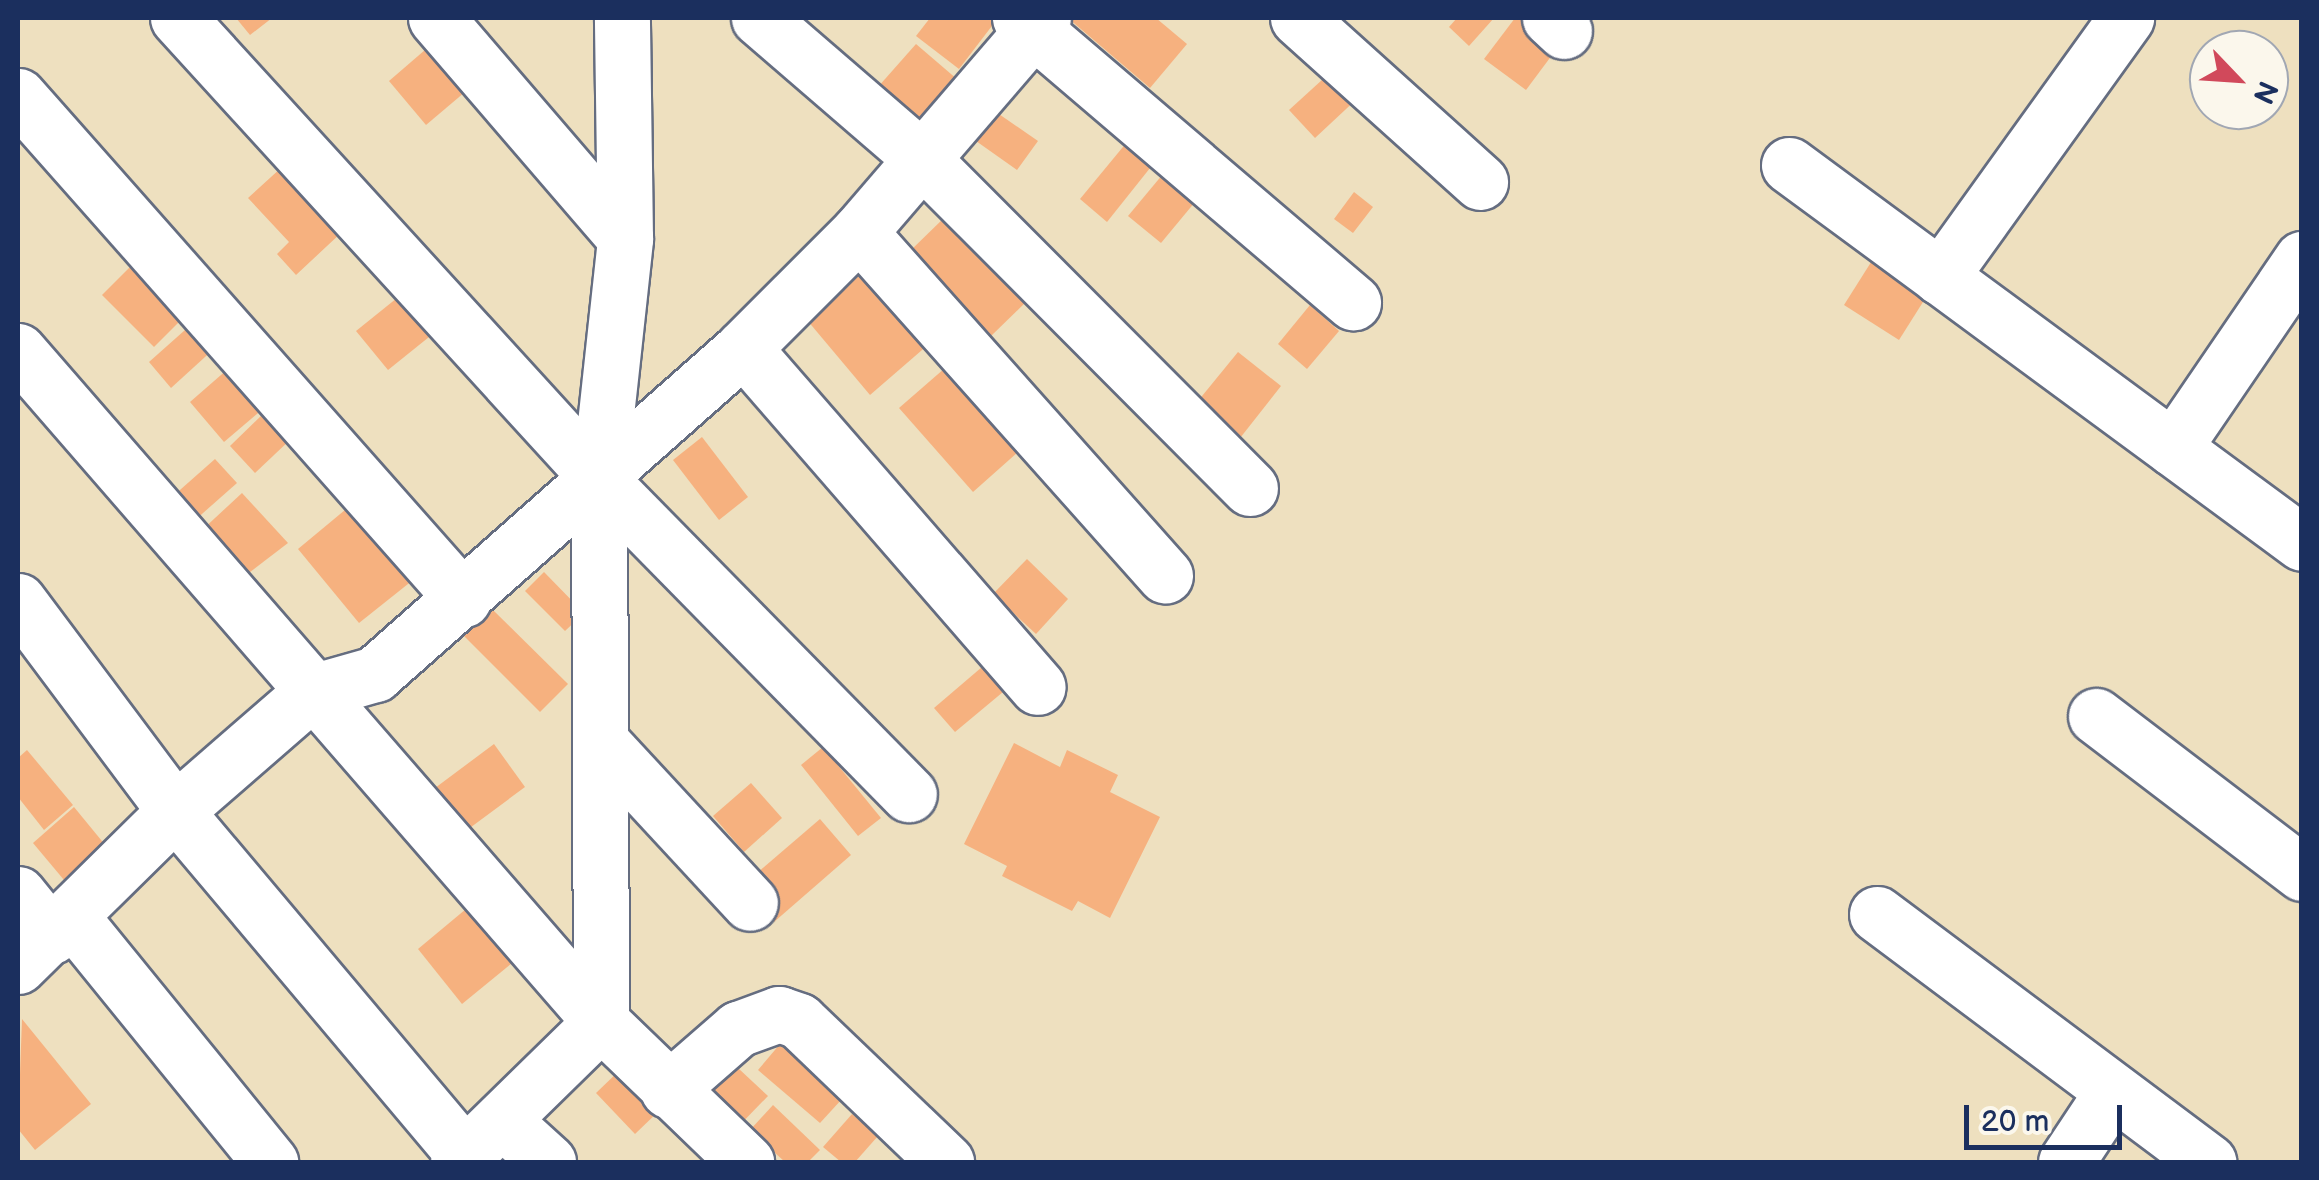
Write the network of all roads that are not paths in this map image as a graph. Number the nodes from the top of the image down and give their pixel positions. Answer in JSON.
{"nodes":[{"id":1,"x":178,"y":18,"type":"edge"},
{"id":2,"x":436,"y":18,"type":"edge"},
{"id":3,"x":622,"y":18,"type":"edge"},
{"id":4,"x":759,"y":18,"type":"edge"},
{"id":5,"x":1298,"y":18,"type":"edge"},
{"id":6,"x":2126,"y":18,"type":"edge"},
{"id":7,"x":1032,"y":21,"type":"edge"},
{"id":8,"x":18,"y":96,"type":"edge"},
{"id":9,"x":921,"y":158,"type":"junction"},
{"id":10,"x":1789,"y":165,"type":"dead end"},
{"id":11,"x":1480,"y":182,"type":"dead end"},
{"id":12,"x":859,"y":232,"type":"junction"},
{"id":13,"x":625,"y":238,"type":"junction"},
{"id":14,"x":2302,"y":259,"type":"edge"},
{"id":15,"x":1940,"y":276,"type":"junction"},
{"id":16,"x":1354,"y":302,"type":"dead end"},
{"id":17,"x":743,"y":348,"type":"junction"},
{"id":18,"x":18,"y":351,"type":"edge"},
{"id":19,"x":2174,"y":448,"type":"junction"},
{"id":20,"x":599,"y":479,"type":"junction"},
{"id":21,"x":1250,"y":488,"type":"dead end"},
{"id":22,"x":2302,"y":542,"type":"edge"},
{"id":23,"x":1165,"y":576,"type":"dead end"},
{"id":24,"x":463,"y":598,"type":"junction"},
{"id":25,"x":18,"y":601,"type":"edge"},
{"id":26,"x":1038,"y":687,"type":"dead end"},
{"id":27,"x":312,"y":692,"type":"junction"},
{"id":28,"x":2096,"y":716,"type":"dead end"},
{"id":29,"x":601,"y":742,"type":"junction"},
{"id":30,"x":909,"y":794,"type":"dead end"},
{"id":31,"x":175,"y":811,"type":"junction"},
{"id":32,"x":2302,"y":873,"type":"edge"},
{"id":33,"x":18,"y":894,"type":"edge"},
{"id":34,"x":750,"y":903,"type":"dead end"},
{"id":35,"x":1877,"y":914,"type":"dead end"},
{"id":36,"x":47,"y":940,"type":"edge"},
{"id":37,"x":600,"y":1022,"type":"junction"},
{"id":38,"x":668,"y":1090,"type":"junction"},
{"id":39,"x":2113,"y":1091,"type":"junction"},
{"id":40,"x":475,"y":1146,"type":"edge"},
{"id":41,"x":270,"y":1162,"type":"edge"},
{"id":42,"x":548,"y":1162,"type":"edge"},
{"id":43,"x":746,"y":1162,"type":"edge"},
{"id":44,"x":946,"y":1162,"type":"edge"},
{"id":45,"x":2066,"y":1162,"type":"edge"},
{"id":46,"x":2209,"y":1162,"type":"edge"}],
"edges":[{"from":1,"to":20,"type":"street"},
{"from":2,"to":13,"type":"street"},
{"from":3,"to":13,"type":"street"},
{"from":4,"to":9,"type":"street"},
{"from":5,"to":11,"type":"street"},
{"from":6,"to":15,"type":"street"},
{"from":7,"to":9,"type":"street"},
{"from":7,"to":16,"type":"street"},
{"from":8,"to":24,"type":"street"},
{"from":9,"to":12,"type":"street"},
{"from":9,"to":21,"type":"street"},
{"from":10,"to":15,"type":"street"},
{"from":12,"to":17,"type":"street"},
{"from":12,"to":23,"type":"street"},
{"from":13,"to":20,"type":"street"},
{"from":14,"to":19,"type":"street"},
{"from":15,"to":19,"type":"street"},
{"from":17,"to":20,"type":"street"},
{"from":17,"to":26,"type":"street"},
{"from":18,"to":27,"type":"street"},
{"from":19,"to":22,"type":"street"},
{"from":20,"to":24,"type":"street"},
{"from":20,"to":29,"type":"street"},
{"from":20,"to":30,"type":"street"},
{"from":24,"to":27,"type":"street"},
{"from":25,"to":31,"type":"street"},
{"from":27,"to":31,"type":"street"},
{"from":27,"to":37,"type":"street"},
{"from":28,"to":32,"type":"street"},
{"from":29,"to":34,"type":"street"},
{"from":29,"to":37,"type":"street"},
{"from":31,"to":36,"type":"street"},
{"from":31,"to":40,"type":"street"},
{"from":33,"to":36,"type":"street"},
{"from":35,"to":39,"type":"street"},
{"from":36,"to":41,"type":"street"},
{"from":37,"to":38,"type":"street"},
{"from":37,"to":40,"type":"street"},
{"from":38,"to":43,"type":"street"},
{"from":38,"to":44,"type":"street"},
{"from":39,"to":45,"type":"street"},
{"from":39,"to":46,"type":"street"},
{"from":40,"to":42,"type":"street"}]}
